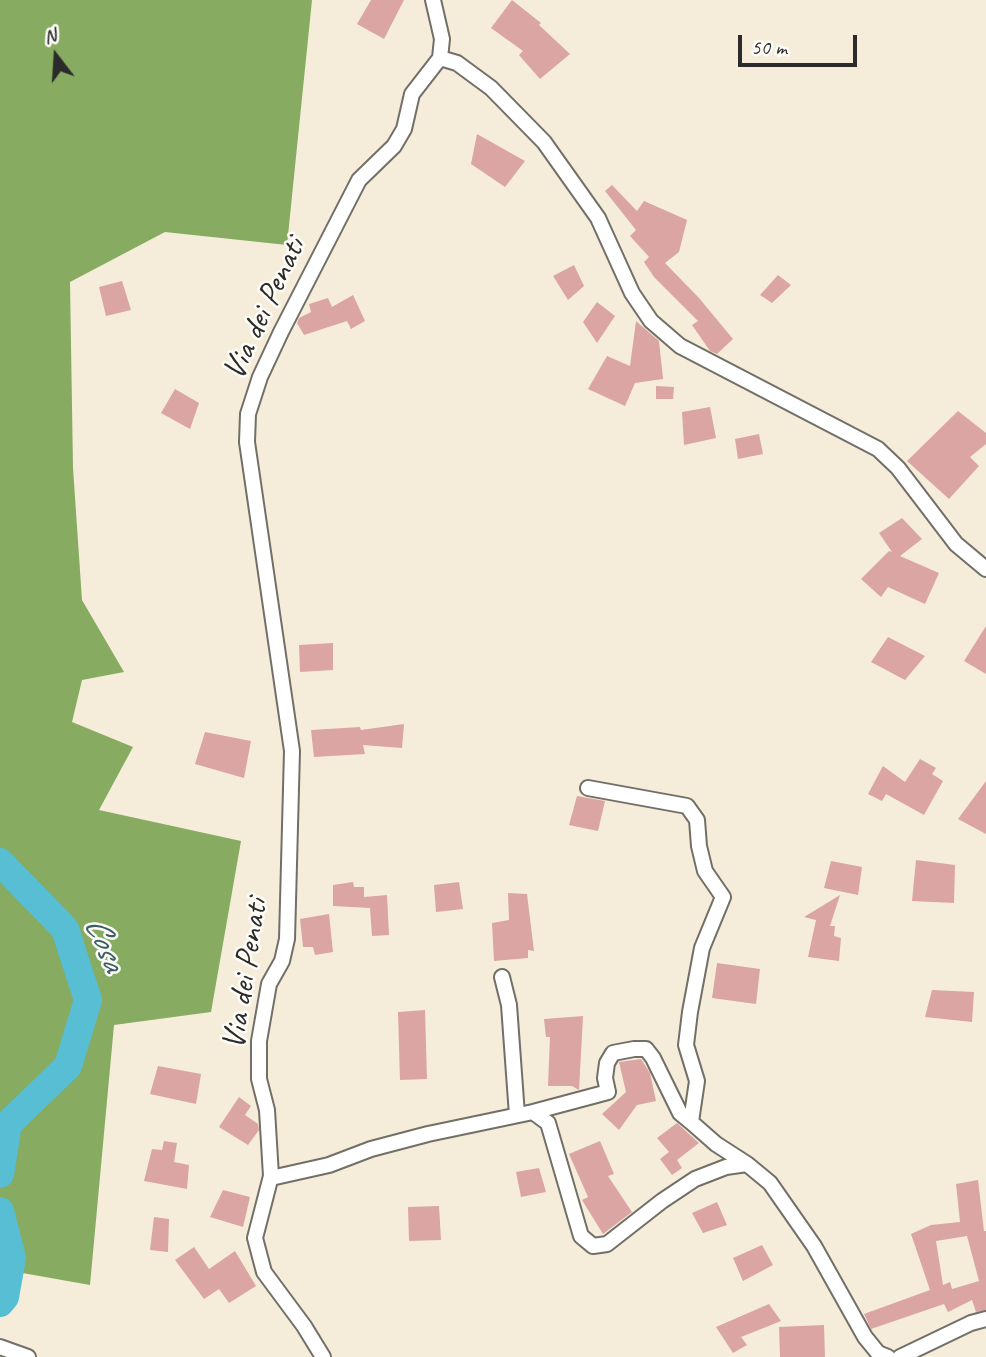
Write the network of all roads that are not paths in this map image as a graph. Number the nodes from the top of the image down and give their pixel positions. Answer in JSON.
{"nodes":[{"id":1,"x":433,"y":0,"type":"edge"},
{"id":2,"x":440,"y":58,"type":"junction"},
{"id":3,"x":986,"y":569,"type":"edge"},
{"id":4,"x":588,"y":788,"type":"dead end"},
{"id":5,"x":502,"y":977,"type":"dead end"},
{"id":6,"x":533,"y":1112,"type":"junction"},
{"id":7,"x":517,"y":1115,"type":"junction"},
{"id":8,"x":691,"y":1122,"type":"junction"},
{"id":9,"x":747,"y":1164,"type":"junction"},
{"id":10,"x":271,"y":1178,"type":"junction"},
{"id":11,"x":986,"y":1319,"type":"edge"},
{"id":12,"x":0,"y":1347,"type":"edge"},
{"id":13,"x":28,"y":1357,"type":"edge"},
{"id":14,"x":323,"y":1357,"type":"edge"},
{"id":15,"x":888,"y":1357,"type":"edge"},
{"id":16,"x":900,"y":1357,"type":"edge"}],
"edges":[{"from":1,"to":2,"type":"street"},
{"from":2,"to":3,"type":"street"},
{"from":2,"to":10,"type":"street","name":"Via dei Penati"},
{"from":4,"to":8,"type":"street"},
{"from":5,"to":7,"type":"street"},
{"from":6,"to":7,"type":"street"},
{"from":6,"to":8,"type":"street"},
{"from":6,"to":9,"type":"street"},
{"from":7,"to":10,"type":"street"},
{"from":8,"to":9,"type":"street"},
{"from":9,"to":15,"type":"street"},
{"from":10,"to":14,"type":"street","name":"Via dei Penati"},
{"from":11,"to":16,"type":"street"},
{"from":12,"to":13,"type":"street"}]}
